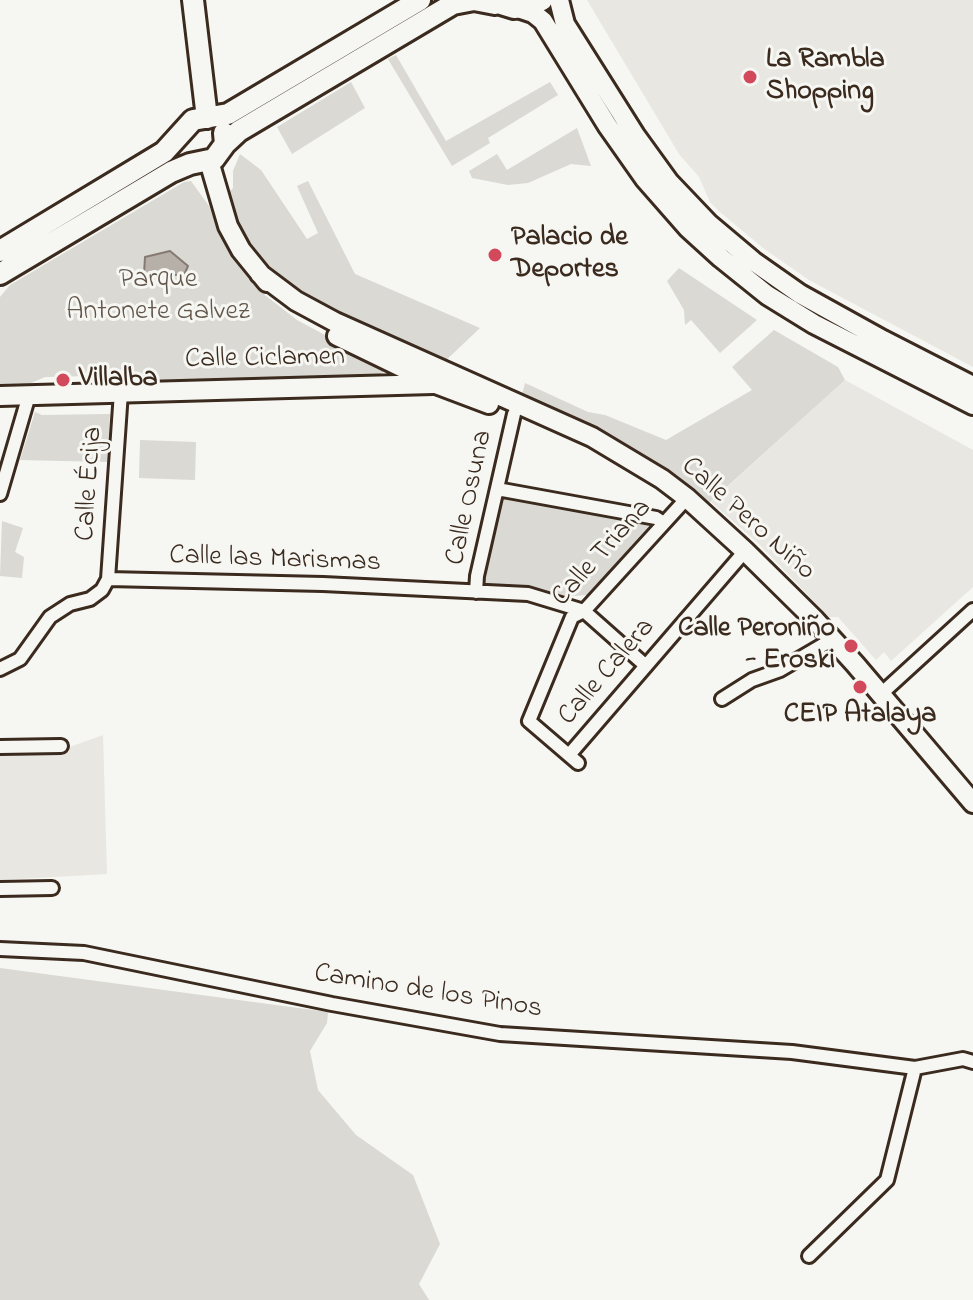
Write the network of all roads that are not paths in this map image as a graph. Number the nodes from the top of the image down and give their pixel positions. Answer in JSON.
{"nodes":[{"id":1,"x":193,"y":0,"type":"edge"},
{"id":2,"x":420,"y":0,"type":"edge"},
{"id":3,"x":542,"y":0,"type":"edge"},
{"id":4,"x":559,"y":0,"type":"edge"},
{"id":5,"x":492,"y":2,"type":"edge"},
{"id":6,"x":518,"y":8,"type":"junction"},
{"id":7,"x":207,"y":118,"type":"junction"},
{"id":8,"x":182,"y":131,"type":"junction"},
{"id":9,"x":225,"y":144,"type":"junction"},
{"id":10,"x":205,"y":161,"type":"junction"},
{"id":11,"x":0,"y":251,"type":"edge"},
{"id":12,"x":0,"y":274,"type":"edge"},
{"id":13,"x":260,"y":274,"type":"junction"},
{"id":14,"x":386,"y":360,"type":"junction"},
{"id":15,"x":436,"y":384,"type":"junction"},
{"id":16,"x":383,"y":385,"type":"junction"},
{"id":17,"x":973,"y":386,"type":"edge"},
{"id":18,"x":121,"y":392,"type":"junction"},
{"id":19,"x":29,"y":395,"type":"junction"},
{"id":20,"x":0,"y":396,"type":"edge"},
{"id":21,"x":973,"y":405,"type":"edge"},
{"id":22,"x":520,"y":411,"type":"junction"},
{"id":23,"x":497,"y":489,"type":"junction"},
{"id":24,"x":0,"y":494,"type":"edge"},
{"id":25,"x":687,"y":498,"type":"junction"},
{"id":26,"x":664,"y":523,"type":"junction"},
{"id":27,"x":745,"y":551,"type":"junction"},
{"id":28,"x":108,"y":579,"type":"junction"},
{"id":29,"x":476,"y":592,"type":"junction"},
{"id":30,"x":973,"y":610,"type":"edge"},
{"id":31,"x":584,"y":611,"type":"junction"},
{"id":32,"x":833,"y":639,"type":"junction"},
{"id":33,"x":646,"y":666,"type":"junction"},
{"id":34,"x":0,"y":669,"type":"edge"},
{"id":35,"x":881,"y":694,"type":"junction"},
{"id":36,"x":722,"y":699,"type":"dead end"},
{"id":37,"x":61,"y":746,"type":"dead end"},
{"id":38,"x":0,"y":747,"type":"edge"},
{"id":39,"x":574,"y":759,"type":"joint"},
{"id":40,"x":971,"y":797,"type":"edge"},
{"id":41,"x":52,"y":888,"type":"dead end"},
{"id":42,"x":0,"y":889,"type":"edge"},
{"id":43,"x":0,"y":949,"type":"edge"},
{"id":44,"x":973,"y":1062,"type":"edge"},
{"id":45,"x":915,"y":1068,"type":"junction"},
{"id":46,"x":809,"y":1256,"type":"dead end"}],
"edges":[{"from":1,"to":7,"type":"main road"},
{"from":2,"to":7,"type":"main road"},
{"from":3,"to":6,"type":"main road"},
{"from":4,"to":17,"type":"street"},
{"from":5,"to":6,"type":"main road"},
{"from":5,"to":9,"type":"main road"},
{"from":6,"to":21,"type":"street"},
{"from":7,"to":8,"type":"main road"},
{"from":7,"to":9,"type":"main road"},
{"from":8,"to":10,"type":"main road"},
{"from":8,"to":11,"type":"main road"},
{"from":9,"to":10,"type":"main road"},
{"from":10,"to":12,"type":"main road"},
{"from":10,"to":13,"type":"street","name":"Calle Pero Niño"},
{"from":13,"to":14,"type":"street","name":"Calle Pero Niño"},
{"from":13,"to":22,"type":"street","name":"Calle Pero Niño"},
{"from":14,"to":15,"type":"street","name":"Calle Pero Niño"},
{"from":14,"to":16,"type":"street"},
{"from":15,"to":16,"type":"street","name":"Calle Ciclamen"},
{"from":15,"to":22,"type":"street"},
{"from":16,"to":18,"type":"street","name":"Calle Ciclamen"},
{"from":18,"to":19,"type":"street","name":"Calle Ciclamen"},
{"from":18,"to":28,"type":"street","name":"Calle Écija"},
{"from":19,"to":20,"type":"street","name":"Calle Ciclamen"},
{"from":19,"to":24,"type":"street"},
{"from":22,"to":23,"type":"street","name":"Calle Osuna"},
{"from":22,"to":25,"type":"street","name":"Calle Pero Niño"},
{"from":23,"to":26,"type":"street"},
{"from":23,"to":29,"type":"street","name":"Calle Osuna"},
{"from":25,"to":26,"type":"street","name":"Calle Triana"},
{"from":25,"to":27,"type":"street","name":"Calle Pero Niño"},
{"from":26,"to":31,"type":"street","name":"Calle Triana"},
{"from":27,"to":32,"type":"street","name":"Calle Pero Niño"},
{"from":27,"to":33,"type":"street","name":"Calle Calera"},
{"from":28,"to":29,"type":"street","name":"Calle las Marismas"},
{"from":28,"to":34,"type":"street"},
{"from":29,"to":31,"type":"street","name":"Calle las Marismas"},
{"from":30,"to":35,"type":"street"},
{"from":31,"to":33,"type":"street"},
{"from":31,"to":39,"type":"street","name":"Calle Triana"},
{"from":32,"to":35,"type":"street","name":"Calle Pero Niño"},
{"from":32,"to":36,"type":"street"},
{"from":33,"to":39,"type":"street","name":"Calle Calera"},
{"from":35,"to":40,"type":"street","name":"Calle Pero Niño"},
{"from":37,"to":38,"type":"street"},
{"from":41,"to":42,"type":"street"},
{"from":43,"to":45,"type":"street","name":"Camino de los Pinos"},
{"from":44,"to":45,"type":"street","name":"Camino de los Pinos"},
{"from":45,"to":46,"type":"street"}]}
